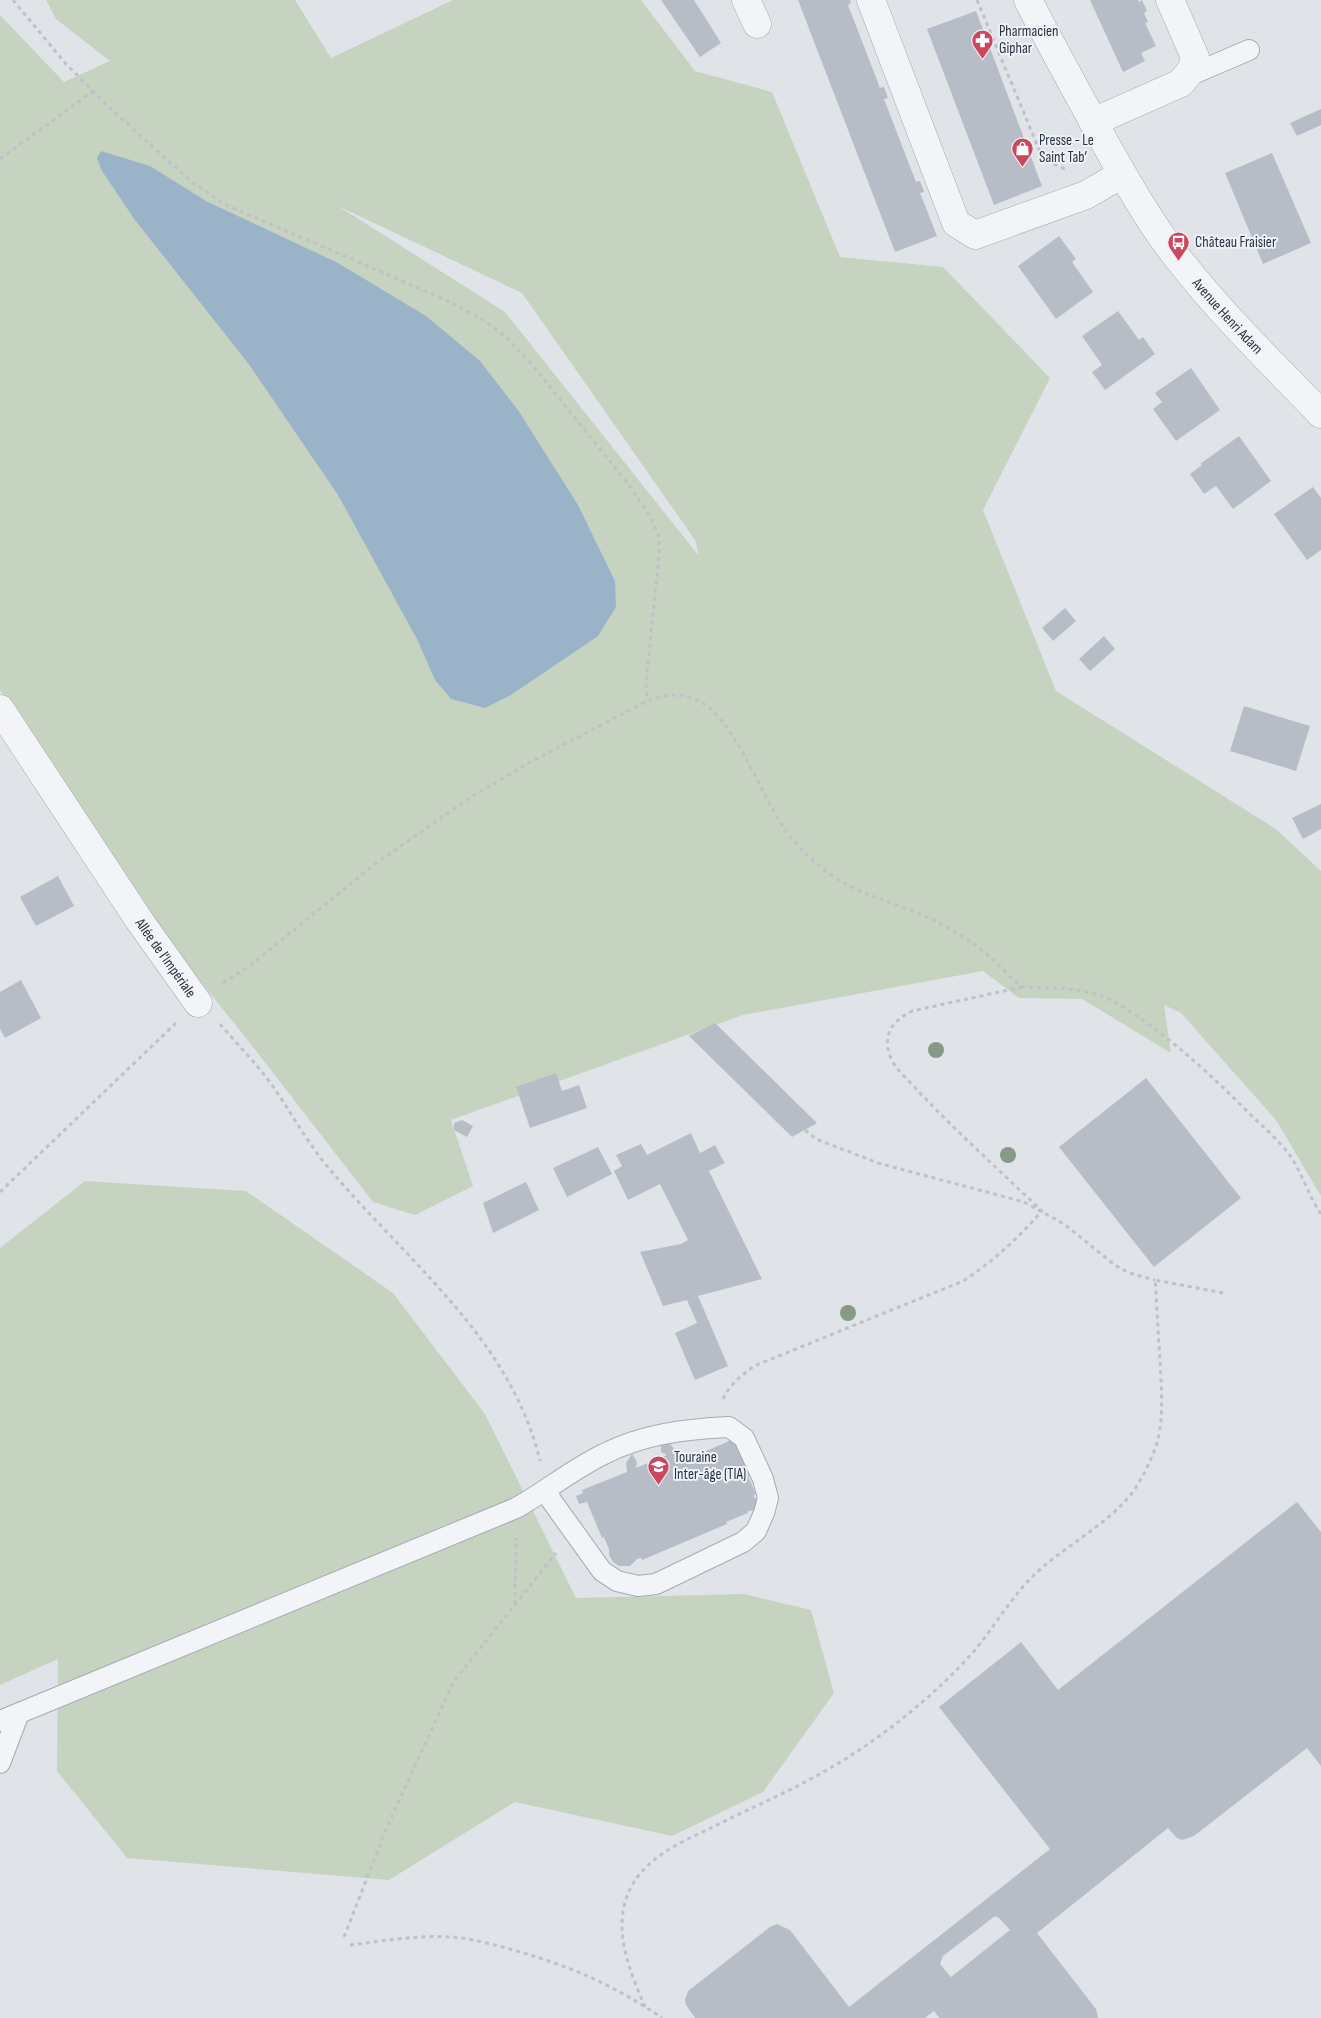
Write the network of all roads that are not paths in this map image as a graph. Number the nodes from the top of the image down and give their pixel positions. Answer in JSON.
{"nodes":[{"id":1,"x":871,"y":0,"type":"edge"},
{"id":2,"x":1028,"y":0,"type":"edge"},
{"id":3,"x":1170,"y":0,"type":"edge"},
{"id":4,"x":1249,"y":50,"type":"dead end"},
{"id":5,"x":1186,"y":77,"type":"junction"},
{"id":6,"x":1093,"y":122,"type":"junction"},
{"id":7,"x":1112,"y":180,"type":"junction"},
{"id":8,"x":1321,"y":414,"type":"edge"},
{"id":9,"x":0,"y":709,"type":"edge"},
{"id":10,"x":198,"y":1003,"type":"road end"},
{"id":11,"x":547,"y":1490,"type":"junction"},
{"id":12,"x":19,"y":1713,"type":"junction"},
{"id":13,"x":0,"y":1721,"type":"edge"},
{"id":14,"x":0,"y":1763,"type":"edge"}],
"edges":[{"from":1,"to":7,"type":"street"},
{"from":2,"to":6,"type":"street","name":"Avenue Henri Adam"},
{"from":3,"to":5,"type":"street"},
{"from":4,"to":5,"type":"lane"},
{"from":5,"to":6,"type":"street"},
{"from":6,"to":7,"type":"street","name":"Avenue Henri Adam"},
{"from":7,"to":8,"type":"street","name":"Avenue Henri Adam"},
{"from":9,"to":10,"type":"street","name":"Allée de l'Impériale"},
{"from":11,"to":11,"type":"lane"},
{"from":11,"to":12,"type":"lane"},
{"from":12,"to":13,"type":"lane"},
{"from":12,"to":14,"type":"lane"}]}
